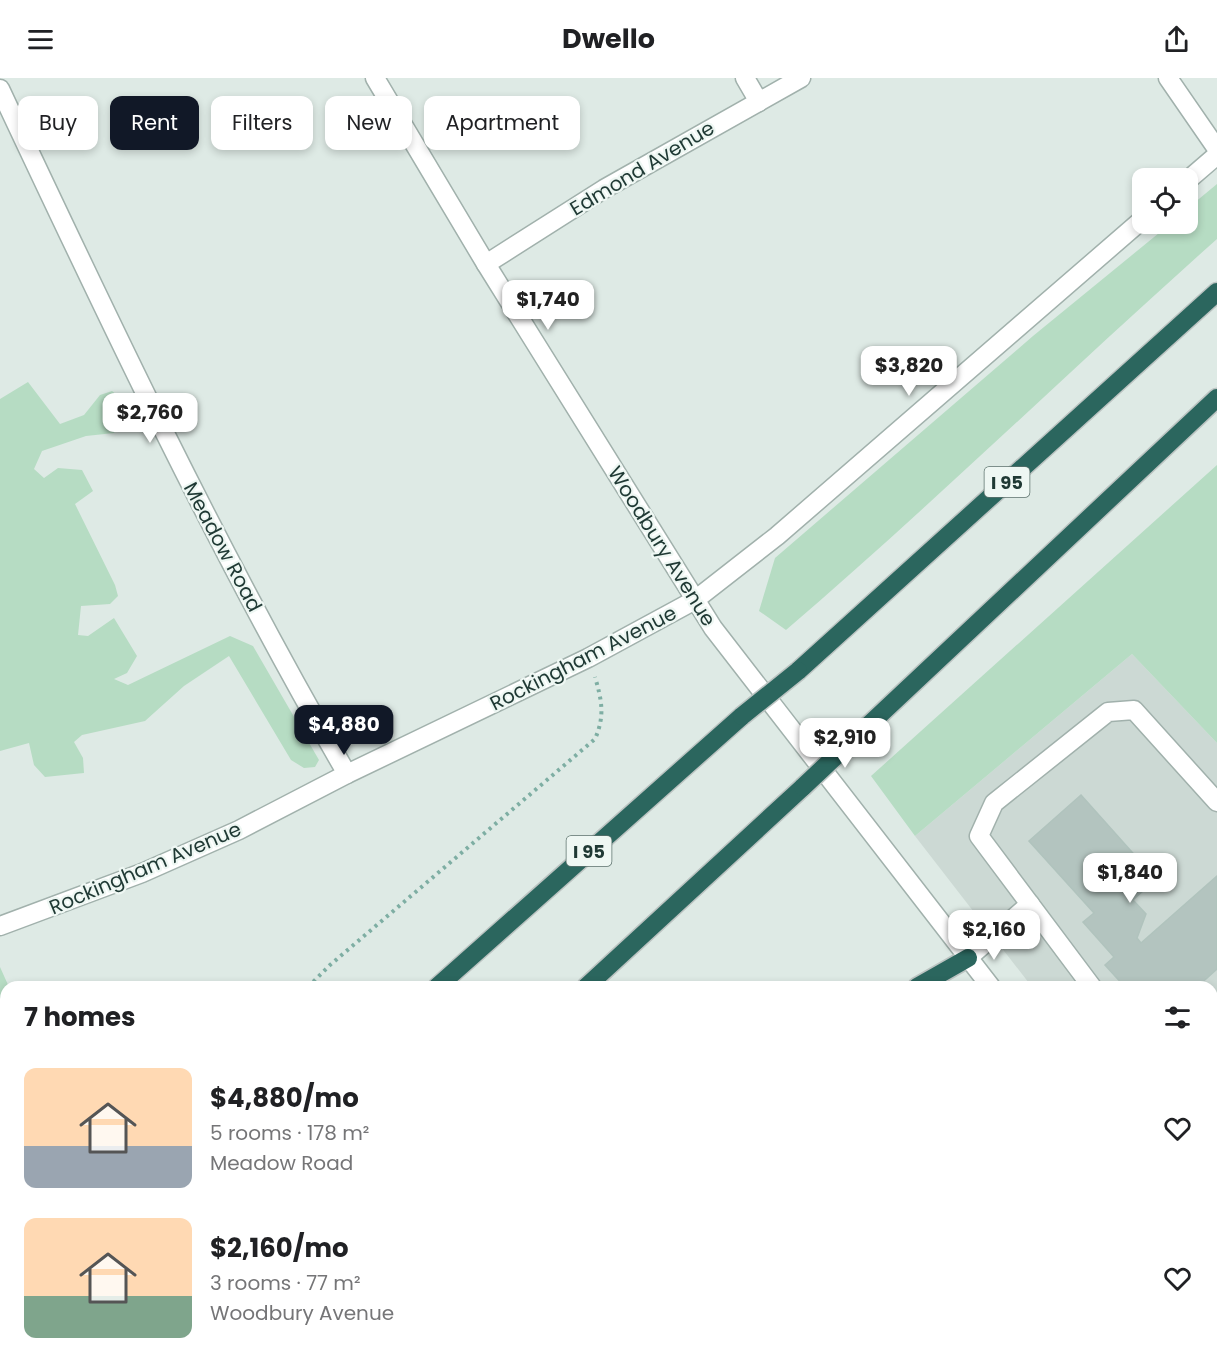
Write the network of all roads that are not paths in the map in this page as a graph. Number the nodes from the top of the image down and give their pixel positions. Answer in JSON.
{"nodes":[{"id":1,"x":375,"y":78,"type":"edge"},
{"id":2,"x":745,"y":78,"type":"edge"},
{"id":3,"x":801,"y":78,"type":"edge"},
{"id":4,"x":1168,"y":78,"type":"edge"},
{"id":5,"x":0,"y":89,"type":"edge"},
{"id":6,"x":759,"y":102,"type":"junction"},
{"id":7,"x":1217,"y":149,"type":"edge"},
{"id":8,"x":1217,"y":154,"type":"edge"},
{"id":9,"x":1198,"y":171,"type":"edge"},
{"id":10,"x":1132,"y":229,"type":"edge"},
{"id":11,"x":486,"y":264,"type":"junction"},
{"id":12,"x":1217,"y":292,"type":"edge"},
{"id":13,"x":1217,"y":398,"type":"edge"},
{"id":14,"x":694,"y":600,"type":"junction"},
{"id":15,"x":347,"y":774,"type":"junction"},
{"id":16,"x":1217,"y":802,"type":"edge"},
{"id":17,"x":1030,"y":904,"type":"junction"},
{"id":18,"x":0,"y":926,"type":"edge"},
{"id":19,"x":968,"y":958,"type":"junction"},
{"id":20,"x":444,"y":981,"type":"edge"},
{"id":21,"x":593,"y":981,"type":"edge"},
{"id":22,"x":928,"y":981,"type":"edge"},
{"id":23,"x":986,"y":981,"type":"edge"},
{"id":24,"x":1088,"y":981,"type":"edge"}],
"edges":[{"from":1,"to":11,"type":"street","name":"Woodbury Avenue"},
{"from":2,"to":6,"type":"street"},
{"from":3,"to":6,"type":"street","name":"Edmond Avenue"},
{"from":4,"to":7,"type":"street"},
{"from":5,"to":15,"type":"street","name":"Meadow Road"},
{"from":6,"to":11,"type":"street","name":"Edmond Avenue"},
{"from":8,"to":9,"type":"street"},
{"from":10,"to":14,"type":"street","name":"Rockingham Avenue"},
{"from":11,"to":14,"type":"street","name":"Woodbury Avenue"},
{"from":12,"to":20,"type":"highway","number":"I 95","bridge":true},
{"from":13,"to":21,"type":"highway","bridge":true},
{"from":14,"to":15,"type":"street","name":"Rockingham Avenue"},
{"from":14,"to":19,"type":"street","name":"Woodbury Avenue"},
{"from":15,"to":18,"type":"street","name":"Rockingham Avenue"},
{"from":16,"to":17,"type":"street"},
{"from":17,"to":19,"type":"street"},
{"from":17,"to":24,"type":"street"},
{"from":19,"to":22,"type":"highway"},
{"from":19,"to":23,"type":"street","name":"Woodbury Avenue"}]}
